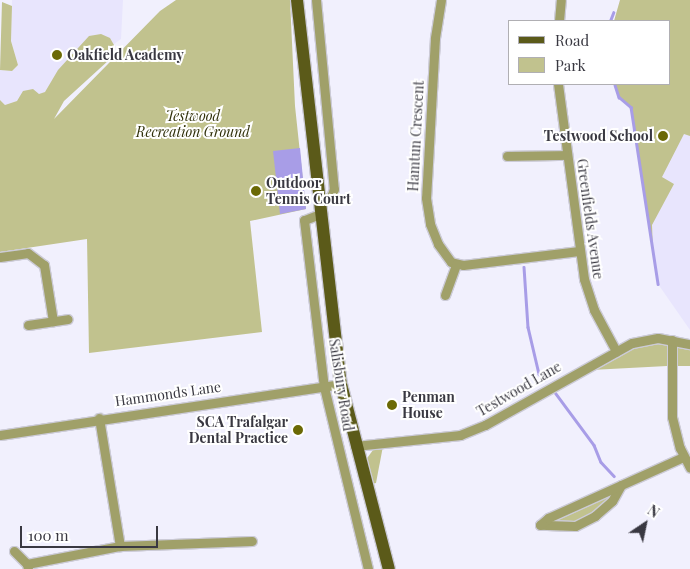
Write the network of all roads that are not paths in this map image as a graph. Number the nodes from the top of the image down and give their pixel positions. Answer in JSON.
{"nodes":[{"id":1,"x":298,"y":0,"type":"edge"},
{"id":2,"x":316,"y":0,"type":"edge"},
{"id":3,"x":441,"y":0,"type":"edge"},
{"id":4,"x":561,"y":0,"type":"edge"},
{"id":5,"x":559,"y":20,"type":"edge"},
{"id":6,"x":558,"y":85,"type":"edge"},
{"id":7,"x":567,"y":155,"type":"junction"},
{"id":8,"x":506,"y":156,"type":"dead end"},
{"id":9,"x":319,"y":200,"type":"junction"},
{"id":10,"x":320,"y":214,"type":"junction"},
{"id":11,"x":579,"y":251,"type":"junction"},
{"id":12,"x":0,"y":257,"type":"edge"},
{"id":13,"x":456,"y":264,"type":"junction"},
{"id":14,"x":445,"y":295,"type":"dead end"},
{"id":15,"x":68,"y":319,"type":"dead end"},
{"id":16,"x":53,"y":321,"type":"junction"},
{"id":17,"x":28,"y":324,"type":"dead end"},
{"id":18,"x":672,"y":340,"type":"junction"},
{"id":19,"x":690,"y":344,"type":"edge"},
{"id":20,"x":616,"y":351,"type":"junction"},
{"id":21,"x":341,"y":384,"type":"junction"},
{"id":22,"x":324,"y":387,"type":"junction"},
{"id":23,"x":99,"y":418,"type":"junction"},
{"id":24,"x":0,"y":435,"type":"edge"},
{"id":25,"x":355,"y":446,"type":"junction"},
{"id":26,"x":683,"y":457,"type":"junction"},
{"id":27,"x":690,"y":468,"type":"edge"},
{"id":28,"x":621,"y":485,"type":"junction"},
{"id":29,"x":252,"y":541,"type":"dead end"},
{"id":30,"x":120,"y":546,"type":"junction"},
{"id":31,"x":14,"y":551,"type":"dead end"},
{"id":32,"x":28,"y":566,"type":"edge"},
{"id":33,"x":368,"y":569,"type":"edge"},
{"id":34,"x":389,"y":569,"type":"edge"}],
"edges":[{"from":1,"to":9,"type":"main road","name":"Salisbury Road"},
{"from":2,"to":9,"type":"street"},
{"from":3,"to":13,"type":"street","name":"Hamtun Crescent"},
{"from":4,"to":5,"type":"street"},
{"from":6,"to":7,"type":"street","name":"Greenfields Avenue"},
{"from":7,"to":8,"type":"street"},
{"from":7,"to":11,"type":"street","name":"Greenfields Avenue"},
{"from":9,"to":10,"type":"main road","name":"Salisbury Road"},
{"from":10,"to":21,"type":"main road","name":"Salisbury Road"},
{"from":10,"to":22,"type":"street","name":"Salisbury Road"},
{"from":11,"to":13,"type":"street"},
{"from":11,"to":20,"type":"street","name":"Greenfields Avenue"},
{"from":12,"to":16,"type":"street"},
{"from":13,"to":14,"type":"street"},
{"from":15,"to":16,"type":"street"},
{"from":16,"to":17,"type":"street"},
{"from":18,"to":19,"type":"street","name":"Testwood Lane"},
{"from":18,"to":20,"type":"street","name":"Testwood Lane"},
{"from":18,"to":26,"type":"street"},
{"from":20,"to":25,"type":"street","name":"Testwood Lane"},
{"from":21,"to":22,"type":"street","name":"Hammonds Lane"},
{"from":21,"to":25,"type":"main road","name":"Salisbury Road"},
{"from":22,"to":23,"type":"street","name":"Hammonds Lane"},
{"from":22,"to":33,"type":"street","name":"Salisbury Road"},
{"from":23,"to":24,"type":"street","name":"Hammonds Lane"},
{"from":23,"to":30,"type":"street"},
{"from":25,"to":34,"type":"main road","name":"Salisbury Road"},
{"from":26,"to":27,"type":"street"},
{"from":26,"to":28,"type":"street"},
{"from":28,"to":28,"type":"street"},
{"from":29,"to":30,"type":"street"},
{"from":30,"to":32,"type":"street"},
{"from":31,"to":32,"type":"street"}]}
